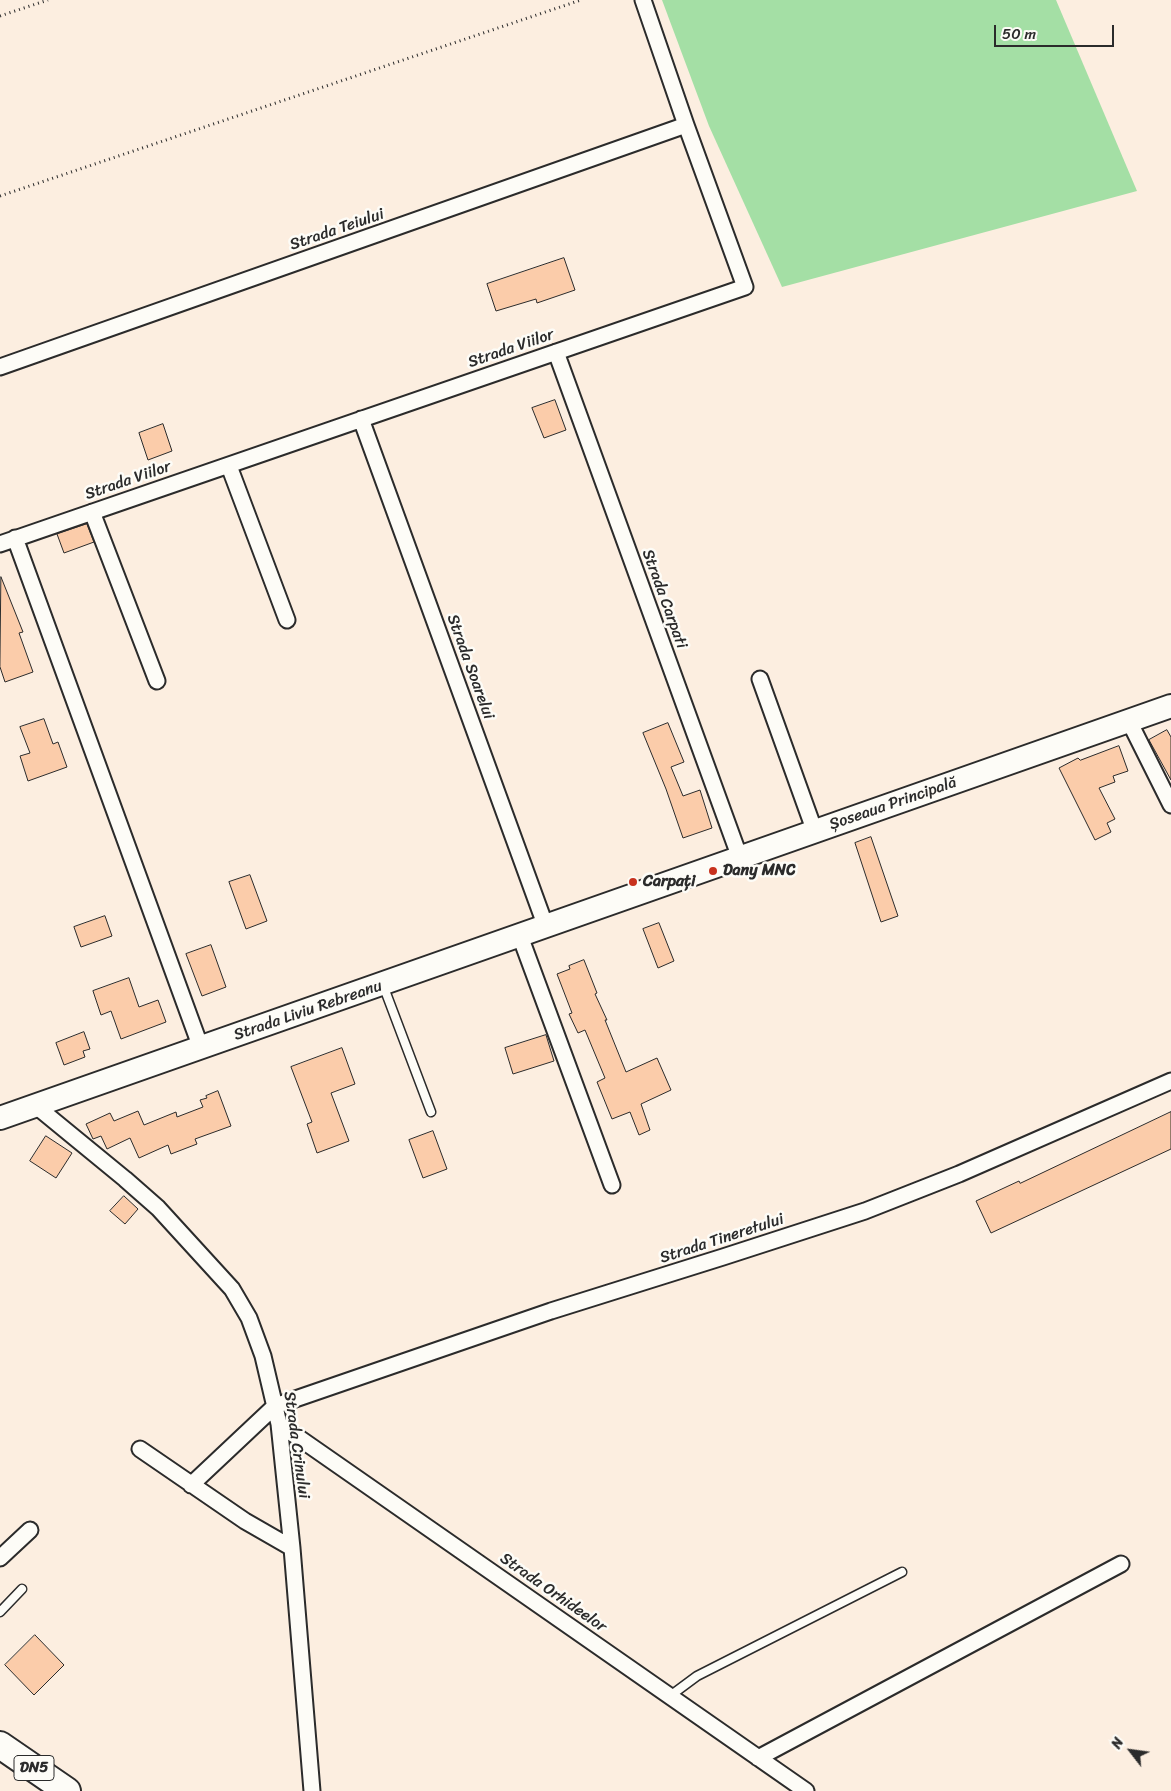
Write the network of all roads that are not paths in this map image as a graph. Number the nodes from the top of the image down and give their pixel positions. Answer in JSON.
{"nodes":[{"id":1,"x":643,"y":0,"type":"edge"},
{"id":2,"x":686,"y":126,"type":"junction"},
{"id":3,"x":556,"y":352,"type":"junction"},
{"id":4,"x":0,"y":367,"type":"edge"},
{"id":5,"x":361,"y":419,"type":"junction"},
{"id":6,"x":229,"y":466,"type":"junction"},
{"id":7,"x":92,"y":512,"type":"junction"},
{"id":8,"x":15,"y":538,"type":"junction"},
{"id":9,"x":0,"y":544,"type":"edge"},
{"id":10,"x":287,"y":620,"type":"dead end"},
{"id":11,"x":760,"y":679,"type":"dead end"},
{"id":12,"x":157,"y":682,"type":"dead end"},
{"id":13,"x":1171,"y":706,"type":"edge"},
{"id":14,"x":1129,"y":721,"type":"junction"},
{"id":15,"x":1171,"y":805,"type":"edge"},
{"id":16,"x":815,"y":832,"type":"junction"},
{"id":17,"x":740,"y":858,"type":"junction"},
{"id":18,"x":616,"y":902,"type":"joint"},
{"id":19,"x":546,"y":927,"type":"junction"},
{"id":20,"x":520,"y":936,"type":"junction"},
{"id":21,"x":383,"y":984,"type":"junction"},
{"id":22,"x":201,"y":1048,"type":"junction"},
{"id":23,"x":1171,"y":1081,"type":"edge"},
{"id":24,"x":36,"y":1106,"type":"junction"},
{"id":25,"x":431,"y":1112,"type":"dead end"},
{"id":26,"x":0,"y":1118,"type":"edge"},
{"id":27,"x":612,"y":1185,"type":"dead end"},
{"id":28,"x":275,"y":1406,"type":"junction"},
{"id":29,"x":279,"y":1424,"type":"junction"},
{"id":30,"x":140,"y":1449,"type":"dead end"},
{"id":31,"x":191,"y":1485,"type":"junction"},
{"id":32,"x":30,"y":1530,"type":"dead end"},
{"id":33,"x":292,"y":1548,"type":"junction"},
{"id":34,"x":0,"y":1558,"type":"edge"},
{"id":35,"x":1121,"y":1564,"type":"dead end"},
{"id":36,"x":902,"y":1572,"type":"dead end"},
{"id":37,"x":22,"y":1589,"type":"dead end"},
{"id":38,"x":0,"y":1612,"type":"edge"},
{"id":39,"x":670,"y":1696,"type":"junction"},
{"id":40,"x":0,"y":1745,"type":"edge"},
{"id":41,"x":758,"y":1758,"type":"junction"},
{"id":42,"x":0,"y":1766,"type":"edge"},
{"id":43,"x":37,"y":1791,"type":"edge"},
{"id":44,"x":68,"y":1791,"type":"edge"},
{"id":45,"x":312,"y":1791,"type":"edge"},
{"id":46,"x":806,"y":1791,"type":"edge"}],
"edges":[{"from":1,"to":2,"type":"street","name":"Strada Viilor"},
{"from":2,"to":3,"type":"street","name":"Strada Viilor"},
{"from":2,"to":4,"type":"street","name":"Strada Teiului"},
{"from":3,"to":5,"type":"street","name":"Strada Viilor"},
{"from":3,"to":17,"type":"street","name":"Strada Carpati"},
{"from":5,"to":6,"type":"street","name":"Strada Viilor"},
{"from":5,"to":19,"type":"street","name":"Strada Soarelui"},
{"from":6,"to":7,"type":"street","name":"Strada Viilor"},
{"from":6,"to":10,"type":"street"},
{"from":7,"to":8,"type":"street","name":"Strada Viilor"},
{"from":7,"to":12,"type":"street"},
{"from":8,"to":9,"type":"street","name":"Strada Viilor"},
{"from":8,"to":22,"type":"street"},
{"from":11,"to":16,"type":"street"},
{"from":13,"to":14,"type":"main road","name":"Șoseaua Principală"},
{"from":14,"to":15,"type":"street"},
{"from":14,"to":16,"type":"main road","name":"Șoseaua Principală"},
{"from":16,"to":17,"type":"main road","name":"Șoseaua Principală"},
{"from":17,"to":18,"type":"main road","name":"Șoseaua Principală"},
{"from":18,"to":19,"type":"main road","name":"Strada Liviu Rebreanu"},
{"from":19,"to":20,"type":"main road","name":"Strada Liviu Rebreanu"},
{"from":20,"to":21,"type":"main road","name":"Strada Liviu Rebreanu"},
{"from":20,"to":27,"type":"street"},
{"from":21,"to":22,"type":"main road","name":"Strada Liviu Rebreanu"},
{"from":21,"to":25,"type":"lane"},
{"from":22,"to":24,"type":"main road","name":"Strada Liviu Rebreanu"},
{"from":23,"to":28,"type":"street","name":"Strada Tineretului"},
{"from":24,"to":26,"type":"main road","name":"Strada Liviu Rebreanu"},
{"from":24,"to":28,"type":"street","name":"Strada Crinului"},
{"from":28,"to":29,"type":"street","name":"Strada Crinului"},
{"from":28,"to":31,"type":"street"},
{"from":29,"to":33,"type":"street","name":"Strada Crinului"},
{"from":29,"to":39,"type":"street","name":"Strada Orhideelor"},
{"from":30,"to":31,"type":"street"},
{"from":31,"to":33,"type":"street"},
{"from":32,"to":34,"type":"street"},
{"from":33,"to":45,"type":"street","name":"Strada Crinului"},
{"from":35,"to":41,"type":"street"},
{"from":36,"to":39,"type":"lane"},
{"from":37,"to":38,"type":"lane"},
{"from":39,"to":41,"type":"street","name":"Strada Orhideelor"},
{"from":40,"to":44,"type":"highway","number":"DN5"},
{"from":41,"to":46,"type":"street","name":"Strada Orhideelor"},
{"from":42,"to":43,"type":"highway","number":"DN5"}]}
